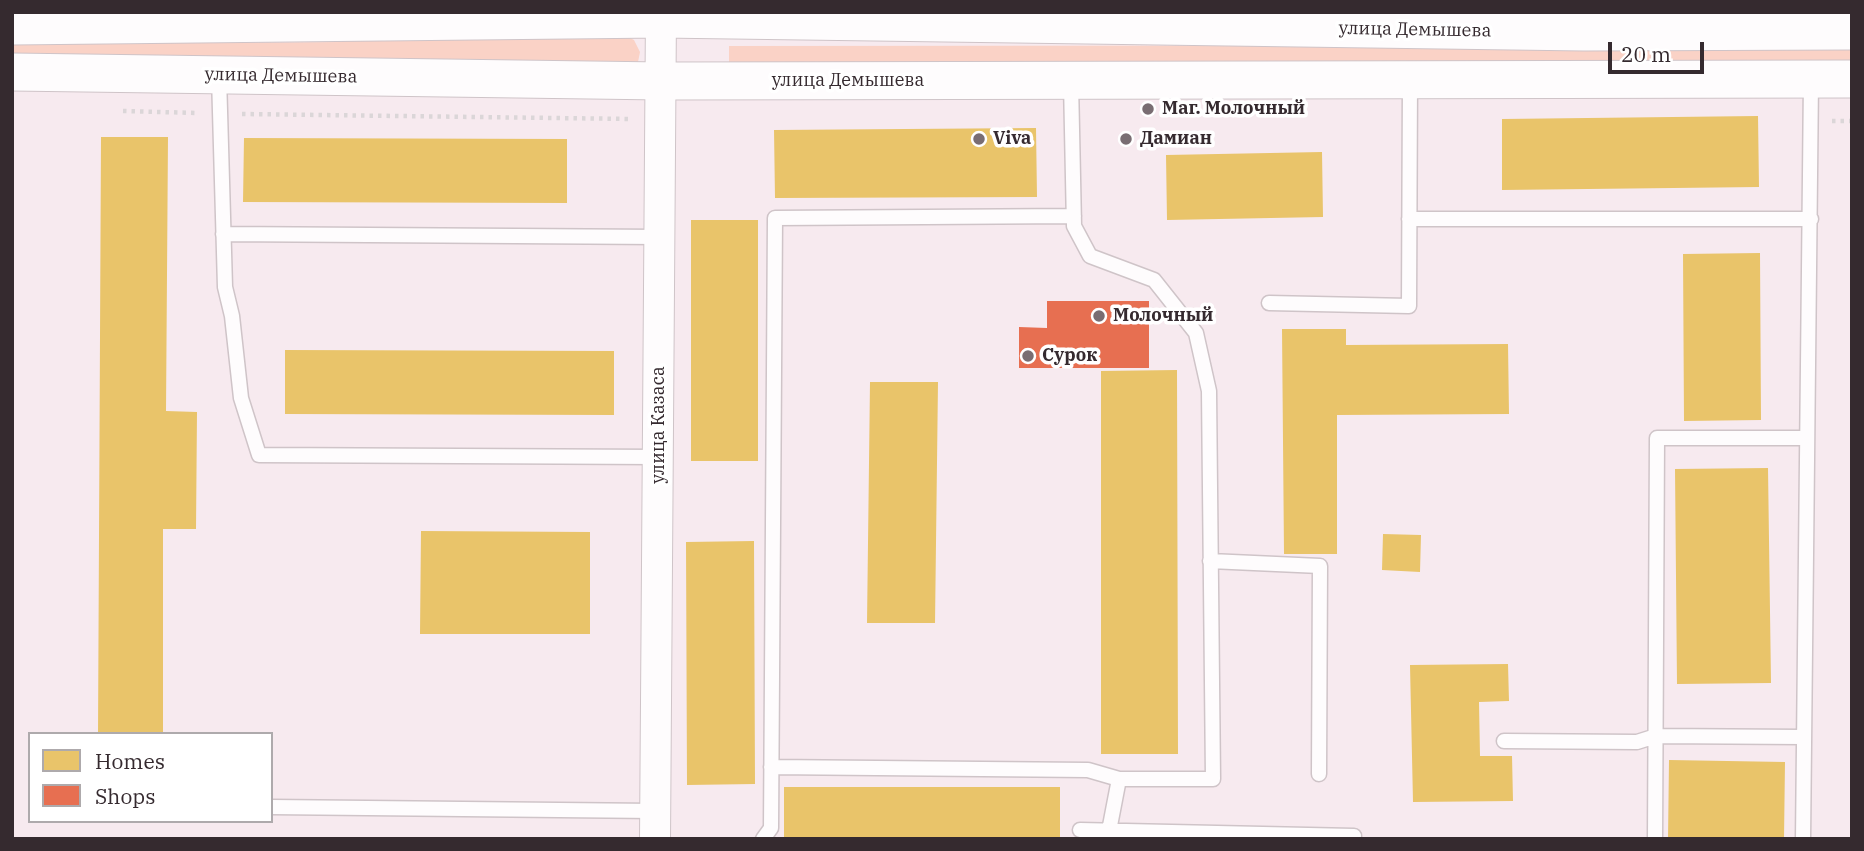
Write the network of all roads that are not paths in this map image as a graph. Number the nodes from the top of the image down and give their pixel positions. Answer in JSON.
{"nodes":[{"id":1,"x":661,"y":16,"type":"edge"},
{"id":2,"x":158,"y":19,"type":"edge"},
{"id":3,"x":1040,"y":19,"type":"edge"},
{"id":4,"x":1334,"y":21,"type":"edge"},
{"id":5,"x":1470,"y":21,"type":"edge"},
{"id":6,"x":1584,"y":22,"type":"edge"},
{"id":7,"x":12,"y":26,"type":"edge"},
{"id":8,"x":1852,"y":31,"type":"edge"},
{"id":9,"x":12,"y":72,"type":"edge"},
{"id":10,"x":219,"y":75,"type":"junction"},
{"id":11,"x":1410,"y":79,"type":"junction"},
{"id":12,"x":1811,"y":79,"type":"junction"},
{"id":13,"x":1852,"y":79,"type":"edge"},
{"id":14,"x":662,"y":81,"type":"junction"},
{"id":15,"x":1071,"y":81,"type":"junction"},
{"id":16,"x":1074,"y":216,"type":"junction"},
{"id":17,"x":1409,"y":219,"type":"junction"},
{"id":18,"x":1811,"y":219,"type":"junction"},
{"id":19,"x":223,"y":234,"type":"junction"},
{"id":20,"x":660,"y":237,"type":"junction"},
{"id":21,"x":1269,"y":303,"type":"dead end"},
{"id":22,"x":1806,"y":438,"type":"junction"},
{"id":23,"x":659,"y":457,"type":"junction"},
{"id":24,"x":1210,"y":561,"type":"junction"},
{"id":25,"x":1656,"y":736,"type":"junction"},
{"id":26,"x":1803,"y":737,"type":"junction"},
{"id":27,"x":1504,"y":741,"type":"dead end"},
{"id":28,"x":771,"y":767,"type":"junction"},
{"id":29,"x":1319,"y":774,"type":"dead end"},
{"id":30,"x":1119,"y":779,"type":"junction"},
{"id":31,"x":273,"y":807,"type":"edge"},
{"id":32,"x":655,"y":825,"type":"edge"},
{"id":33,"x":1080,"y":830,"type":"dead end"},
{"id":34,"x":1109,"y":831,"type":"junction"},
{"id":35,"x":1354,"y":836,"type":"dead end"},
{"id":36,"x":763,"y":839,"type":"edge"},
{"id":37,"x":1655,"y":839,"type":"edge"},
{"id":38,"x":1802,"y":839,"type":"edge"}],
"edges":[{"from":1,"to":2,"type":"street","name":"улица Демышева"},
{"from":1,"to":3,"type":"street","name":"улица Демышева"},
{"from":1,"to":14,"type":"street","name":"улица Казаса"},
{"from":2,"to":7,"type":"street","name":"улица Демышева"},
{"from":3,"to":4,"type":"street","name":"улица Демышева"},
{"from":4,"to":5,"type":"street","name":"улица Демышева"},
{"from":5,"to":6,"type":"street","name":"улица Демышева"},
{"from":6,"to":8,"type":"street","name":"улица Демышева"},
{"from":9,"to":10,"type":"street","name":"улица Демышева"},
{"from":10,"to":14,"type":"street","name":"улица Демышева"},
{"from":10,"to":19,"type":"lane"},
{"from":11,"to":12,"type":"street","name":"улица Демышева"},
{"from":11,"to":15,"type":"street","name":"улица Демышева"},
{"from":11,"to":17,"type":"lane"},
{"from":12,"to":13,"type":"street","name":"улица Демышева"},
{"from":12,"to":18,"type":"lane"},
{"from":14,"to":15,"type":"street","name":"улица Демышева"},
{"from":14,"to":20,"type":"street","name":"улица Казаса"},
{"from":15,"to":16,"type":"lane"},
{"from":16,"to":24,"type":"lane"},
{"from":16,"to":28,"type":"lane"},
{"from":17,"to":18,"type":"lane"},
{"from":17,"to":21,"type":"lane"},
{"from":18,"to":22,"type":"lane"},
{"from":19,"to":20,"type":"lane"},
{"from":19,"to":23,"type":"lane"},
{"from":20,"to":23,"type":"street","name":"улица Казаса"},
{"from":22,"to":25,"type":"lane"},
{"from":22,"to":26,"type":"lane"},
{"from":23,"to":32,"type":"street","name":"улица Казаса"},
{"from":24,"to":29,"type":"lane"},
{"from":24,"to":30,"type":"lane"},
{"from":25,"to":26,"type":"lane"},
{"from":25,"to":27,"type":"lane"},
{"from":25,"to":37,"type":"lane"},
{"from":26,"to":38,"type":"lane"},
{"from":28,"to":30,"type":"lane"},
{"from":28,"to":36,"type":"lane"},
{"from":30,"to":34,"type":"lane"},
{"from":31,"to":32,"type":"lane"},
{"from":33,"to":34,"type":"lane"},
{"from":34,"to":35,"type":"lane"}]}
